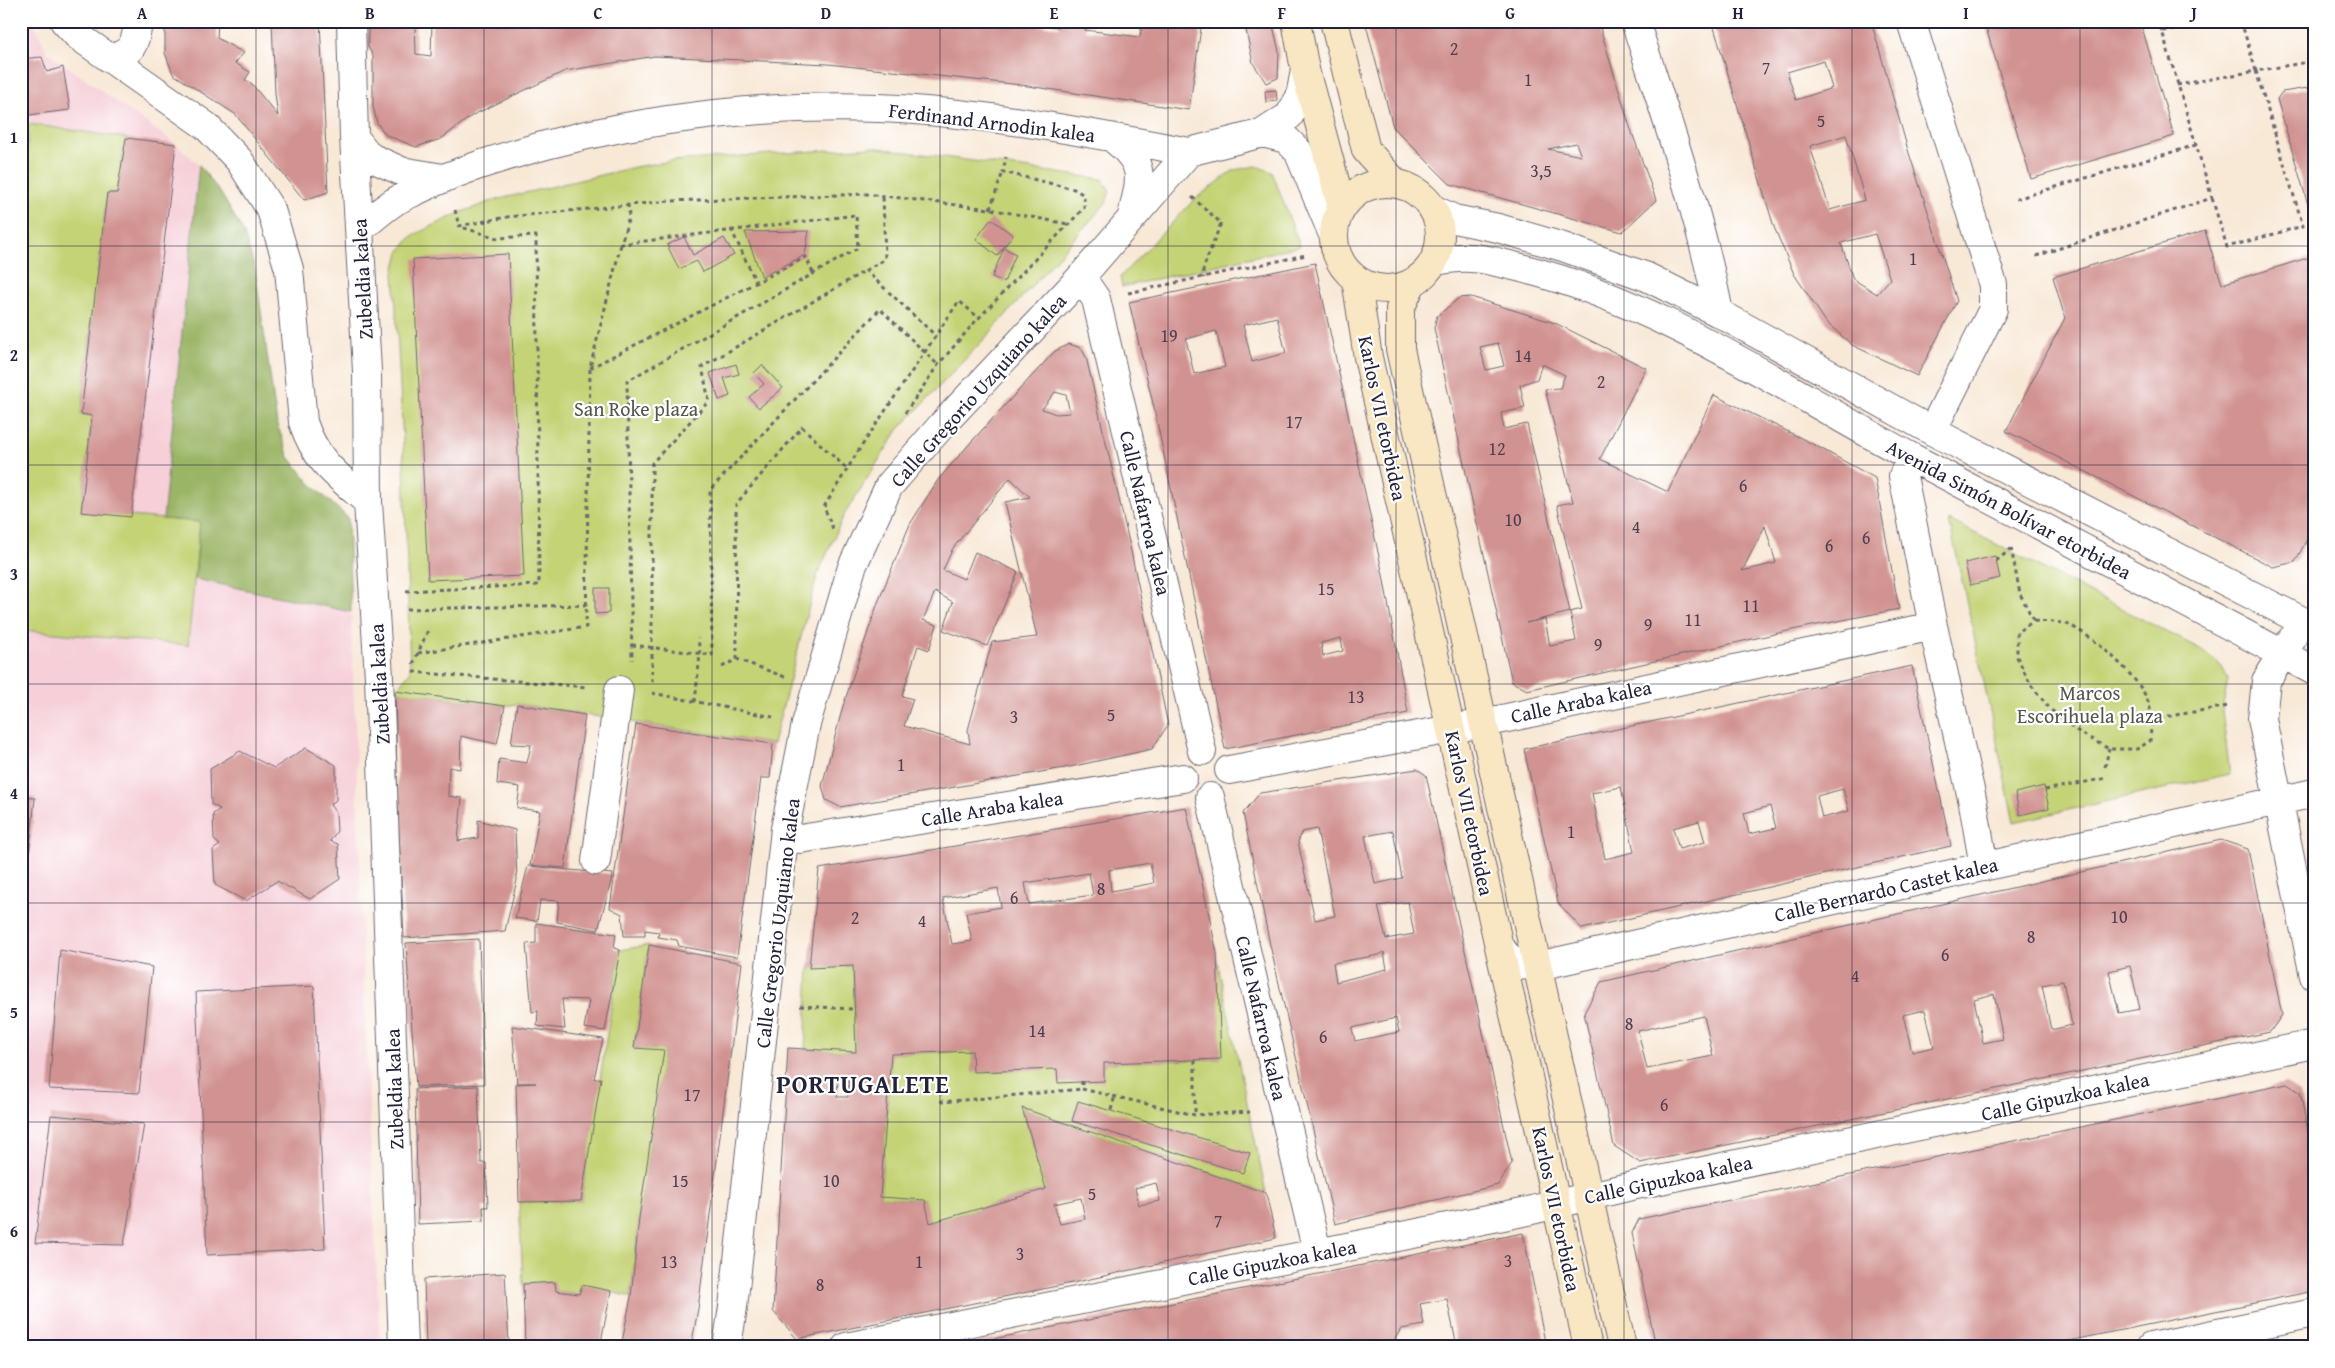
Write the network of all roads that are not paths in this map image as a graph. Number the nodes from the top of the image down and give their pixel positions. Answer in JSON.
{"nodes":[{"id":1,"x":64,"y":21,"type":"edge"},
{"id":2,"x":138,"y":21,"type":"edge"},
{"id":3,"x":351,"y":21,"type":"edge"},
{"id":4,"x":1296,"y":21,"type":"edge"},
{"id":5,"x":1334,"y":21,"type":"edge"},
{"id":6,"x":1635,"y":21,"type":"edge"},
{"id":7,"x":1911,"y":21,"type":"edge"},
{"id":8,"x":109,"y":58,"type":"junction"},
{"id":9,"x":1305,"y":70,"type":"junction"},
{"id":10,"x":1263,"y":133,"type":"junction"},
{"id":11,"x":354,"y":137,"type":"junction"},
{"id":12,"x":1111,"y":137,"type":"junction"},
{"id":13,"x":1189,"y":152,"type":"junction"},
{"id":14,"x":443,"y":178,"type":"junction"},
{"id":15,"x":1396,"y":184,"type":"junction"},
{"id":16,"x":1342,"y":208,"type":"junction"},
{"id":17,"x":1433,"y":209,"type":"junction"},
{"id":18,"x":1132,"y":218,"type":"junction"},
{"id":19,"x":360,"y":229,"type":"junction"},
{"id":20,"x":1334,"y":237,"type":"junction"},
{"id":21,"x":1433,"y":262,"type":"junction"},
{"id":22,"x":1081,"y":277,"type":"junction"},
{"id":23,"x":1356,"y":279,"type":"junction"},
{"id":24,"x":1412,"y":283,"type":"junction"},
{"id":25,"x":1719,"y":313,"type":"junction"},
{"id":26,"x":1706,"y":342,"type":"junction"},
{"id":27,"x":1932,"y":431,"type":"junction"},
{"id":28,"x":1911,"y":457,"type":"junction"},
{"id":29,"x":368,"y":502,"type":"junction"},
{"id":30,"x":2310,"y":619,"type":"edge"},
{"id":31,"x":1932,"y":626,"type":"junction"},
{"id":32,"x":2282,"y":654,"type":"junction"},
{"id":33,"x":2314,"y":671,"type":"edge"},
{"id":34,"x":619,"y":690,"type":"dead end"},
{"id":35,"x":1484,"y":723,"type":"junction"},
{"id":36,"x":1451,"y":729,"type":"junction"},
{"id":37,"x":1202,"y":751,"type":"junction"},
{"id":38,"x":1229,"y":770,"type":"junction"},
{"id":39,"x":1184,"y":778,"type":"junction"},
{"id":40,"x":2314,"y":793,"type":"edge"},
{"id":41,"x":1210,"y":797,"type":"junction"},
{"id":42,"x":2279,"y":801,"type":"junction"},
{"id":43,"x":800,"y":839,"type":"dead end"},
{"id":44,"x":596,"y":862,"type":"dead end"},
{"id":45,"x":1984,"y":867,"type":"junction"},
{"id":46,"x":1500,"y":948,"type":"junction"},
{"id":47,"x":1538,"y":966,"type":"junction"},
{"id":48,"x":2314,"y":976,"type":"edge"},
{"id":49,"x":2314,"y":1044,"type":"edge"},
{"id":50,"x":1589,"y":1196,"type":"junction"},
{"id":51,"x":1556,"y":1203,"type":"junction"},
{"id":52,"x":1314,"y":1239,"type":"dead end"},
{"id":53,"x":2314,"y":1313,"type":"edge"},
{"id":54,"x":403,"y":1347,"type":"edge"},
{"id":55,"x":727,"y":1347,"type":"edge"},
{"id":56,"x":846,"y":1347,"type":"edge"},
{"id":57,"x":1588,"y":1347,"type":"edge"},
{"id":58,"x":1622,"y":1347,"type":"edge"},
{"id":59,"x":2151,"y":1347,"type":"edge"}],
"edges":[{"from":1,"to":8,"type":"street"},
{"from":2,"to":8,"type":"street"},
{"from":3,"to":11,"type":"street","name":"Zubeldia kalea"},
{"from":4,"to":9,"type":"street"},
{"from":5,"to":15,"type":"street"},
{"from":6,"to":25,"type":"street"},
{"from":7,"to":27,"type":"street"},
{"from":8,"to":29,"type":"street"},
{"from":9,"to":10,"type":"street"},
{"from":9,"to":16,"type":"street"},
{"from":10,"to":13,"type":"street"},
{"from":10,"to":20,"type":"street"},
{"from":11,"to":14,"type":"street"},
{"from":11,"to":19,"type":"street","name":"Zubeldia kalea"},
{"from":12,"to":13,"type":"street","name":"Ferdinand Arnodin kalea"},
{"from":12,"to":14,"type":"street","name":"Ferdinand Arnodin kalea"},
{"from":12,"to":18,"type":"street","name":"Calle Gregorio Uzquiano kalea"},
{"from":13,"to":18,"type":"street","name":"Calle Gregorio Uzquiano kalea"},
{"from":14,"to":19,"type":"street","name":"Ferdinand Arnodin kalea"},
{"from":15,"to":16,"type":"street"},
{"from":15,"to":17,"type":"street"},
{"from":16,"to":20,"type":"street"},
{"from":17,"to":21,"type":"street"},
{"from":17,"to":25,"type":"street","name":"Avenida Simón Bolívar etorbidea"},
{"from":18,"to":22,"type":"street","name":"Calle Gregorio Uzquiano kalea"},
{"from":19,"to":29,"type":"street","name":"Zubeldia kalea"},
{"from":20,"to":23,"type":"street"},
{"from":21,"to":24,"type":"street"},
{"from":21,"to":26,"type":"street","name":"Avenida Simón Bolívar etorbidea"},
{"from":22,"to":37,"type":"street","name":"Calle Nafarroa kalea"},
{"from":22,"to":55,"type":"street","name":"Calle Gregorio Uzquiano kalea"},
{"from":23,"to":24,"type":"street"},
{"from":23,"to":36,"type":"street","name":"Karlos VII etorbidea"},
{"from":24,"to":35,"type":"street","name":"Karlos VII etorbidea"},
{"from":25,"to":26,"type":"street"},
{"from":25,"to":27,"type":"street","name":"Avenida Simón Bolívar etorbidea"},
{"from":26,"to":28,"type":"street","name":"Avenida Simón Bolívar etorbidea"},
{"from":27,"to":30,"type":"street","name":"Avenida Simón Bolívar etorbidea"},
{"from":28,"to":31,"type":"street"},
{"from":28,"to":32,"type":"street","name":"Avenida Simón Bolívar etorbidea"},
{"from":29,"to":54,"type":"street","name":"Zubeldia kalea"},
{"from":30,"to":32,"type":"street"},
{"from":31,"to":35,"type":"street","name":"Calle Araba kalea"},
{"from":31,"to":45,"type":"street"},
{"from":32,"to":33,"type":"street","name":"Avenida Simón Bolívar etorbidea"},
{"from":32,"to":42,"type":"street"},
{"from":34,"to":44,"type":"street"},
{"from":35,"to":36,"type":"street","name":"Calle Araba kalea"},
{"from":35,"to":47,"type":"street","name":"Karlos VII etorbidea"},
{"from":36,"to":38,"type":"street","name":"Calle Araba kalea"},
{"from":36,"to":46,"type":"street","name":"Karlos VII etorbidea"},
{"from":37,"to":38,"type":"street"},
{"from":37,"to":39,"type":"street"},
{"from":38,"to":41,"type":"street"},
{"from":39,"to":41,"type":"street"},
{"from":39,"to":43,"type":"street","name":"Calle Araba kalea"},
{"from":40,"to":42,"type":"street","name":"Calle Bernardo Castet kalea"},
{"from":41,"to":52,"type":"street","name":"Calle Nafarroa kalea"},
{"from":42,"to":45,"type":"street","name":"Calle Bernardo Castet kalea"},
{"from":42,"to":48,"type":"street"},
{"from":45,"to":47,"type":"street","name":"Calle Bernardo Castet kalea"},
{"from":46,"to":47,"type":"street","name":"Calle Bernardo Castet kalea"},
{"from":46,"to":51,"type":"street","name":"Karlos VII etorbidea"},
{"from":47,"to":50,"type":"street","name":"Karlos VII etorbidea"},
{"from":49,"to":50,"type":"street","name":"Calle Gipuzkoa kalea"},
{"from":50,"to":51,"type":"street","name":"Calle Gipuzkoa kalea"},
{"from":50,"to":58,"type":"street","name":"Karlos VII etorbidea"},
{"from":51,"to":56,"type":"street","name":"Calle Gipuzkoa kalea"},
{"from":51,"to":57,"type":"street","name":"Karlos VII etorbidea"},
{"from":53,"to":59,"type":"street"}]}
